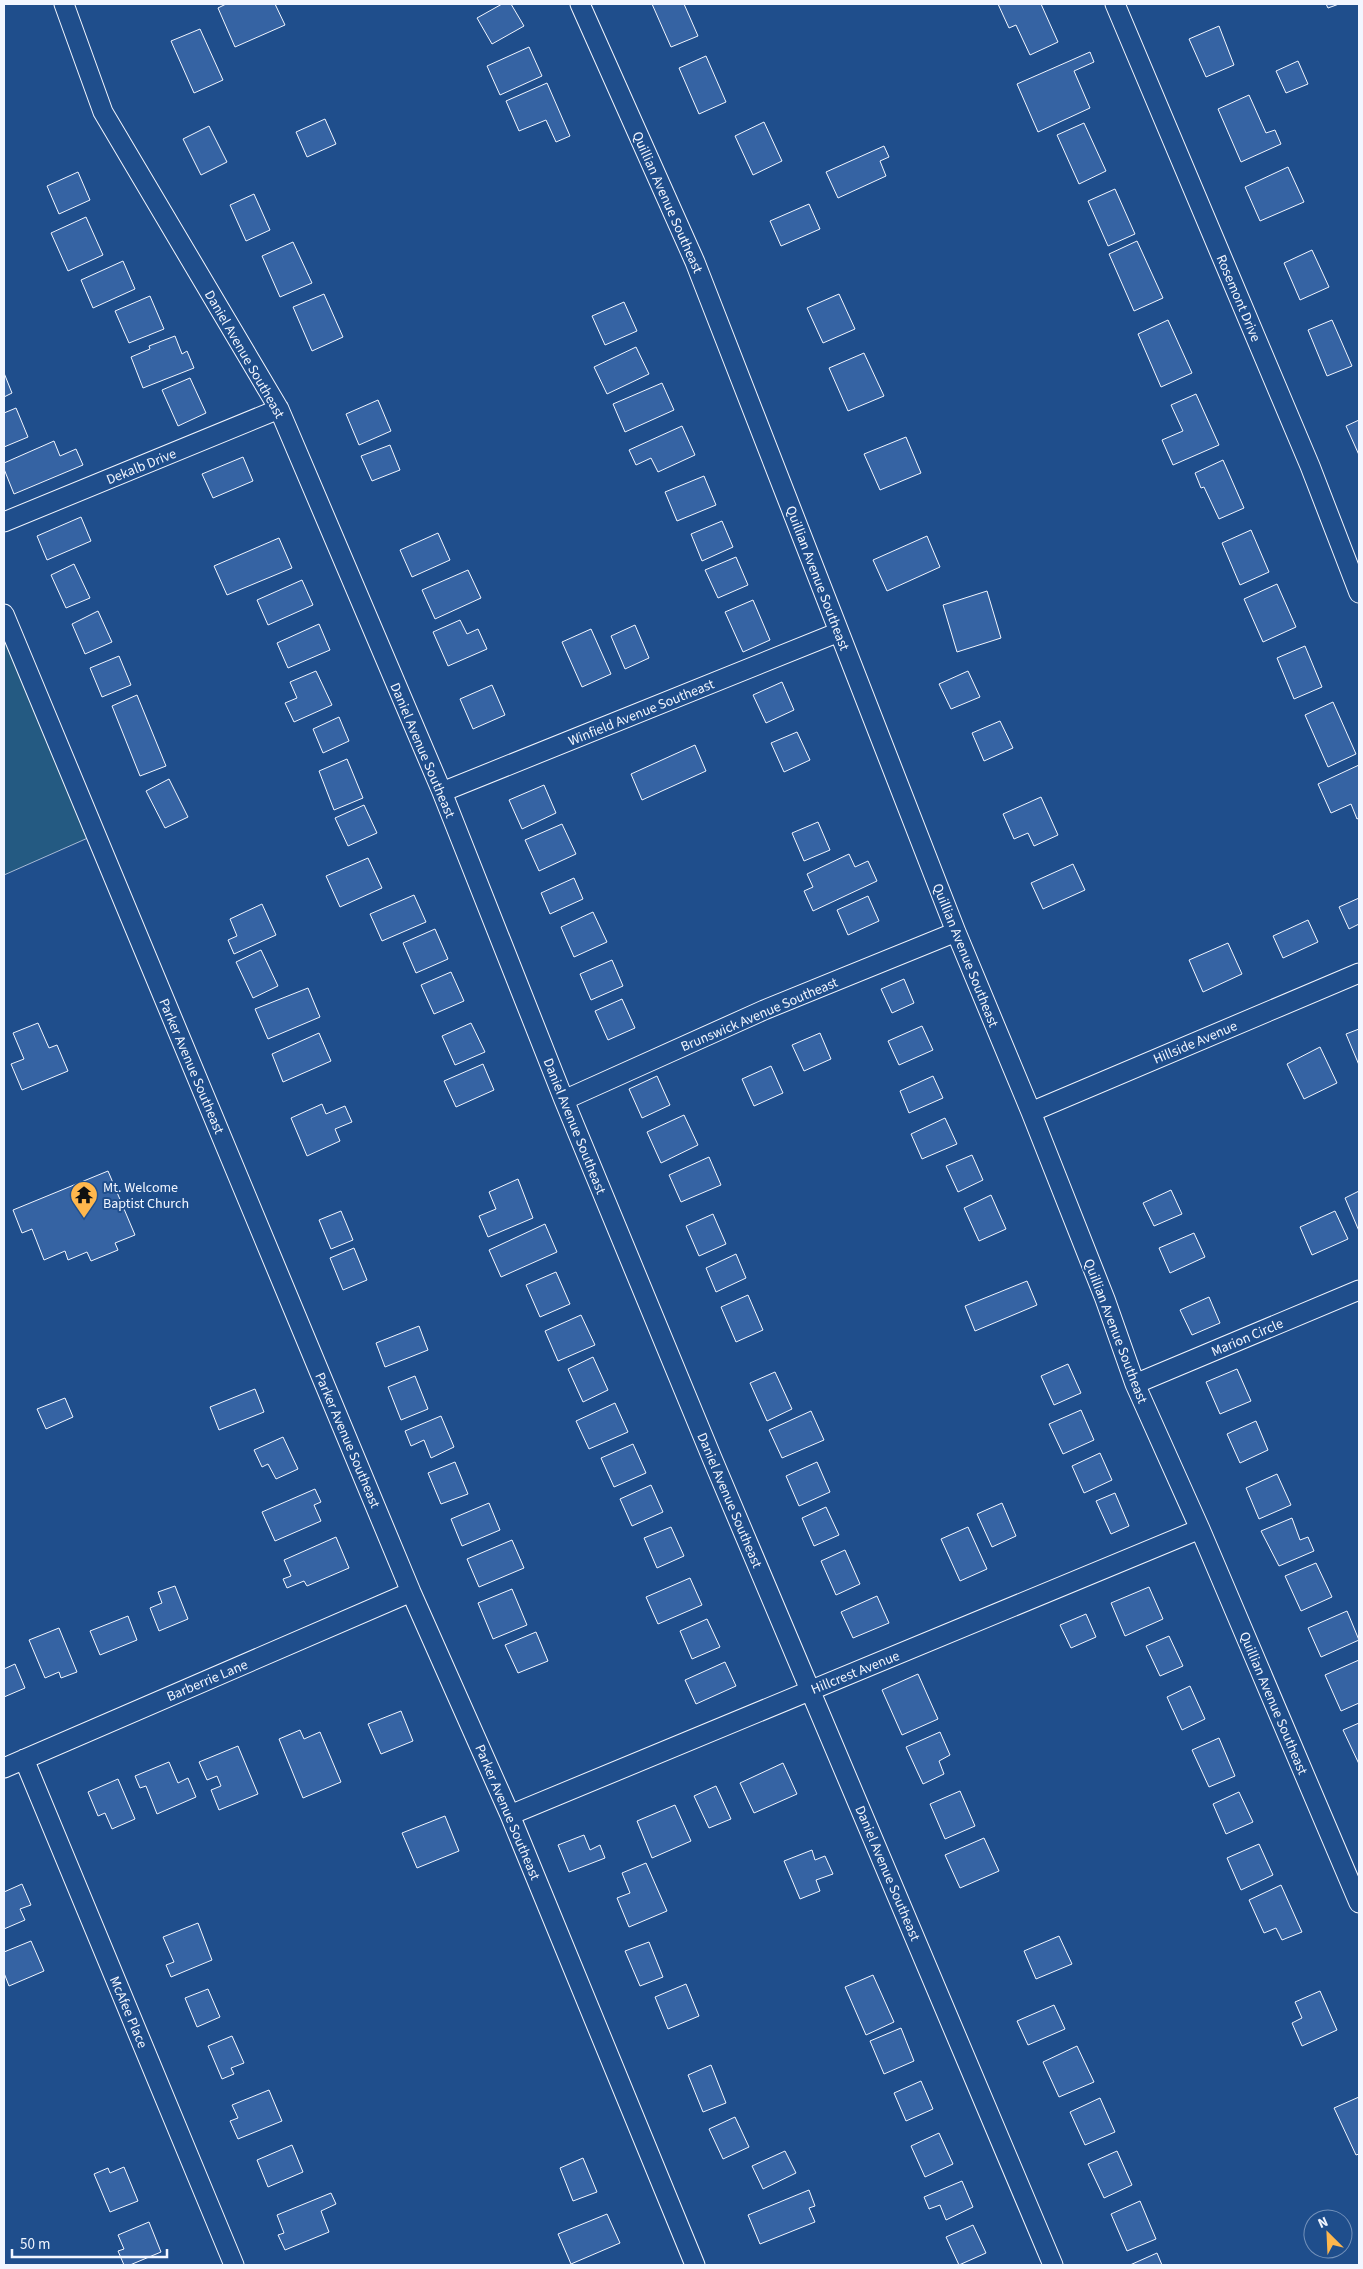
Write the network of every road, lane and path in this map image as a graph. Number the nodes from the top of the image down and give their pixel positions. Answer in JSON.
{"nodes":[{"id":1,"x":64,"y":4,"type":"edge"},
{"id":2,"x":580,"y":4,"type":"edge"},
{"id":3,"x":1115,"y":4,"type":"edge"},
{"id":4,"x":279,"y":409,"type":"junction"},
{"id":5,"x":4,"y":522,"type":"edge"},
{"id":6,"x":1359,"y":593,"type":"edge"},
{"id":7,"x":4,"y":614,"type":"edge"},
{"id":8,"x":839,"y":632,"type":"junction"},
{"id":9,"x":442,"y":792,"type":"junction"},
{"id":10,"x":956,"y":932,"type":"junction"},
{"id":11,"x":1359,"y":972,"type":"edge"},
{"id":12,"x":564,"y":1100,"type":"junction"},
{"id":13,"x":1031,"y":1112,"type":"junction"},
{"id":14,"x":1359,"y":1290,"type":"edge"},
{"id":15,"x":1135,"y":1384,"type":"junction"},
{"id":16,"x":1200,"y":1530,"type":"junction"},
{"id":17,"x":411,"y":1592,"type":"junction"},
{"id":18,"x":811,"y":1690,"type":"junction"},
{"id":19,"x":24,"y":1759,"type":"junction"},
{"id":20,"x":4,"y":1768,"type":"edge"},
{"id":21,"x":510,"y":1815,"type":"junction"},
{"id":22,"x":1359,"y":1903,"type":"edge"},
{"id":23,"x":234,"y":2265,"type":"edge"},
{"id":24,"x":695,"y":2265,"type":"edge"},
{"id":25,"x":1053,"y":2265,"type":"edge"}],
"edges":[{"from":1,"to":4,"type":"street","name":"Daniel Avenue Southeast"},
{"from":2,"to":8,"type":"street","name":"Quillian Avenue Southeast"},
{"from":3,"to":6,"type":"street","name":"Rosemont Drive"},
{"from":4,"to":5,"type":"street","name":"Dekalb Drive"},
{"from":4,"to":9,"type":"street","name":"Daniel Avenue Southeast"},
{"from":7,"to":17,"type":"street","name":"Parker Avenue Southeast"},
{"from":8,"to":9,"type":"street","name":"Winfield Avenue Southeast"},
{"from":8,"to":10,"type":"street","name":"Quillian Avenue Southeast"},
{"from":9,"to":12,"type":"street","name":"Daniel Avenue Southeast"},
{"from":10,"to":12,"type":"street","name":"Brunswick Avenue Southeast"},
{"from":10,"to":13,"type":"street","name":"Quillian Avenue Southeast"},
{"from":11,"to":13,"type":"street","name":"Hillside Avenue"},
{"from":12,"to":18,"type":"street","name":"Daniel Avenue Southeast"},
{"from":13,"to":15,"type":"street","name":"Quillian Avenue Southeast"},
{"from":14,"to":15,"type":"street","name":"Marion Circle"},
{"from":15,"to":16,"type":"street","name":"Quillian Avenue Southeast"},
{"from":16,"to":18,"type":"street","name":"Hillcrest Avenue"},
{"from":16,"to":22,"type":"street","name":"Quillian Avenue Southeast"},
{"from":17,"to":19,"type":"street","name":"Barberrie Lane"},
{"from":17,"to":21,"type":"street","name":"Parker Avenue Southeast"},
{"from":18,"to":21,"type":"street","name":"Hillcrest Avenue"},
{"from":18,"to":25,"type":"street","name":"Daniel Avenue Southeast"},
{"from":19,"to":20,"type":"street","name":"Barberrie Lane"},
{"from":19,"to":23,"type":"street","name":"McAfee Place"},
{"from":21,"to":24,"type":"street","name":"Parker Avenue Southeast"}]}
